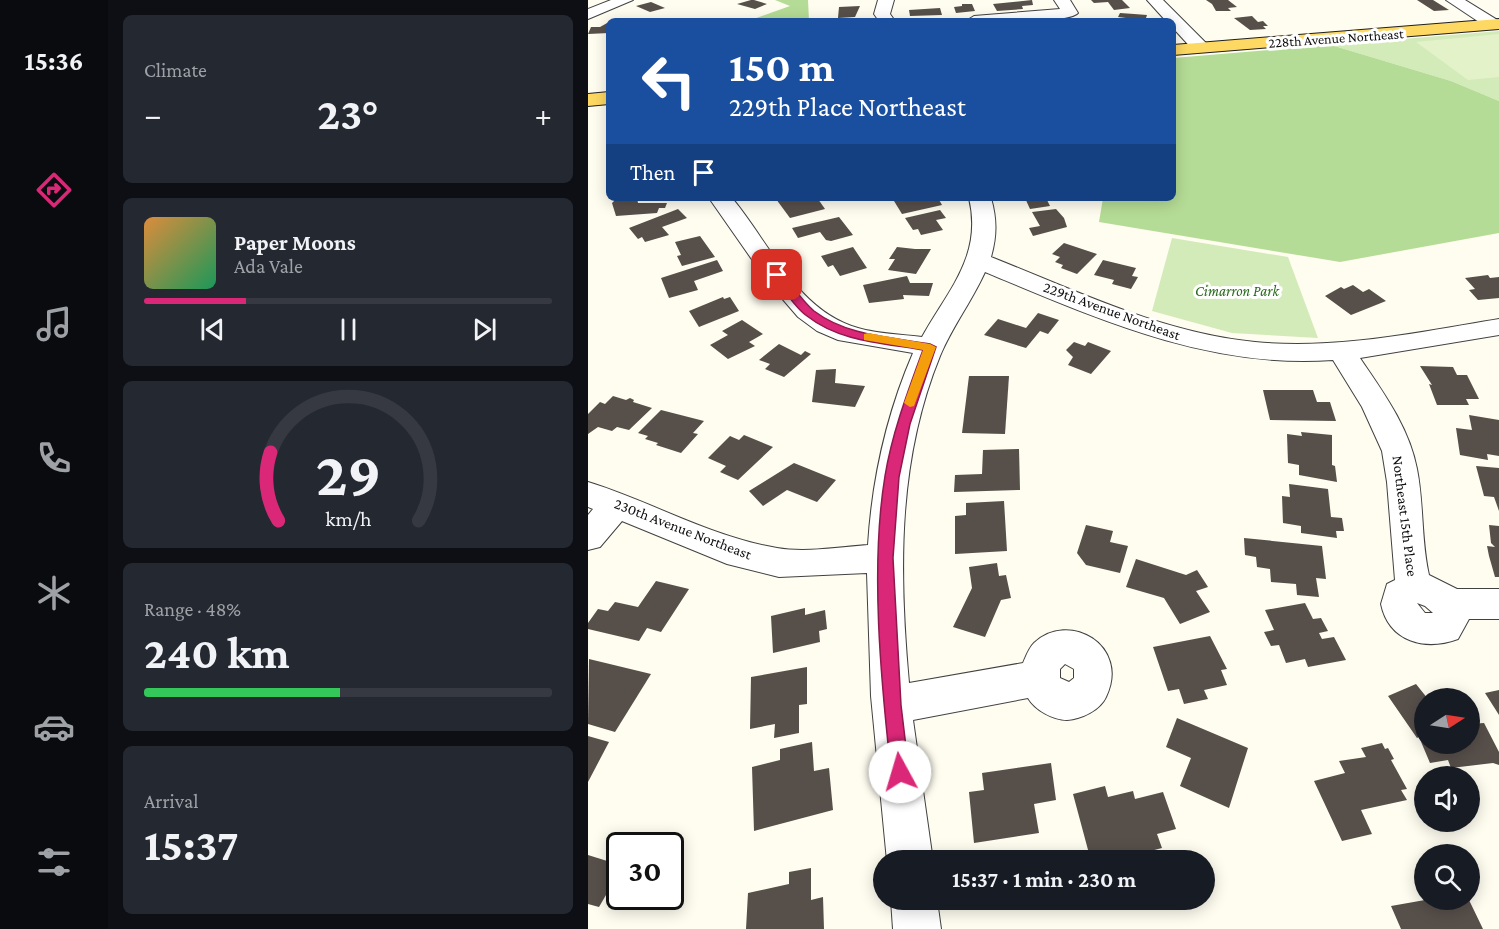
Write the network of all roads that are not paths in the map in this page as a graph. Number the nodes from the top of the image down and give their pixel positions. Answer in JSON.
{"nodes":[{"id":1,"x":625,"y":0,"type":"edge"},
{"id":2,"x":886,"y":0,"type":"edge"},
{"id":3,"x":1155,"y":0,"type":"edge"},
{"id":4,"x":1454,"y":0,"type":"edge"},
{"id":5,"x":1066,"y":7,"type":"edge"},
{"id":6,"x":590,"y":12,"type":"edge"},
{"id":7,"x":885,"y":18,"type":"edge"},
{"id":8,"x":1004,"y":18,"type":"edge"},
{"id":9,"x":1172,"y":18,"type":"edge"},
{"id":10,"x":1176,"y":22,"type":"edge"},
{"id":11,"x":1496,"y":25,"type":"edge"},
{"id":12,"x":1200,"y":48,"type":"junction"},
{"id":13,"x":1176,"y":50,"type":"edge"},
{"id":14,"x":606,"y":98,"type":"edge"},
{"id":15,"x":588,"y":100,"type":"edge"},
{"id":16,"x":722,"y":201,"type":"edge"},
{"id":17,"x":981,"y":201,"type":"edge"},
{"id":18,"x":979,"y":261,"type":"junction"},
{"id":19,"x":1499,"y":327,"type":"edge"},
{"id":20,"x":930,"y":347,"type":"junction"},
{"id":21,"x":1342,"y":352,"type":"junction"},
{"id":22,"x":603,"y":499,"type":"edge"},
{"id":23,"x":588,"y":537,"type":"edge"},
{"id":24,"x":886,"y":558,"type":"junction"},
{"id":25,"x":1499,"y":604,"type":"edge"},
{"id":26,"x":1039,"y":678,"type":"dead end"},
{"id":27,"x":892,"y":705,"type":"junction"},
{"id":28,"x":909,"y":850,"type":"edge"},
{"id":29,"x":915,"y":910,"type":"edge"},
{"id":30,"x":917,"y":929,"type":"edge"}],
"edges":[{"from":1,"to":6,"type":"street"},
{"from":2,"to":7,"type":"street"},
{"from":3,"to":9,"type":"street"},
{"from":4,"to":11,"type":"street"},
{"from":5,"to":8,"type":"street"},
{"from":10,"to":12,"type":"street"},
{"from":11,"to":12,"type":"main road","name":"228th Avenue Northeast"},
{"from":12,"to":13,"type":"main road","name":"228th Avenue Northeast"},
{"from":14,"to":15,"type":"main road"},
{"from":16,"to":20,"type":"street"},
{"from":17,"to":18,"type":"street"},
{"from":18,"to":20,"type":"street"},
{"from":18,"to":21,"type":"street","name":"229th Avenue Northeast"},
{"from":19,"to":21,"type":"street","name":"229th Avenue Northeast"},
{"from":20,"to":24,"type":"street"},
{"from":21,"to":25,"type":"street","name":"Northeast 15th Place"},
{"from":22,"to":23,"type":"street"},
{"from":22,"to":24,"type":"street","name":"230th Avenue Northeast"},
{"from":24,"to":27,"type":"street"},
{"from":26,"to":27,"type":"street"},
{"from":27,"to":28,"type":"street"},
{"from":29,"to":30,"type":"street"}]}
